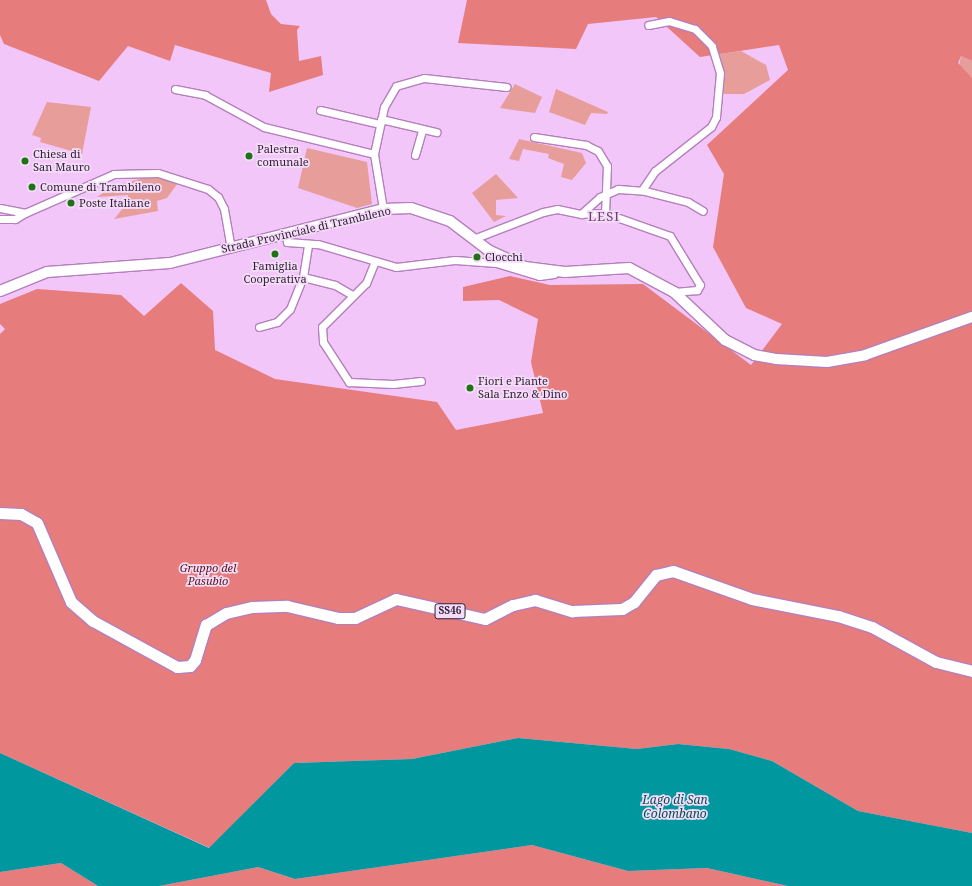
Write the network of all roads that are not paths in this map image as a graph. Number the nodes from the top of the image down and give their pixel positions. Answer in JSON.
{"nodes":[{"id":1,"x":648,"y":25,"type":"dead end"},
{"id":2,"x":507,"y":87,"type":"dead end"},
{"id":3,"x":176,"y":89,"type":"dead end"},
{"id":4,"x":320,"y":110,"type":"dead end"},
{"id":5,"x":380,"y":122,"type":"junction"},
{"id":6,"x":422,"y":130,"type":"junction"},
{"id":7,"x":436,"y":132,"type":"dead end"},
{"id":8,"x":534,"y":137,"type":"dead end"},
{"id":9,"x":374,"y":154,"type":"junction"},
{"id":10,"x":415,"y":155,"type":"dead end"},
{"id":11,"x":642,"y":190,"type":"junction"},
{"id":12,"x":608,"y":194,"type":"junction"},
{"id":13,"x":0,"y":208,"type":"edge"},
{"id":14,"x":383,"y":209,"type":"junction"},
{"id":15,"x":703,"y":211,"type":"dead end"},
{"id":16,"x":25,"y":213,"type":"junction"},
{"id":17,"x":605,"y":213,"type":"junction"},
{"id":18,"x":581,"y":214,"type":"junction"},
{"id":19,"x":0,"y":219,"type":"edge"},
{"id":20,"x":286,"y":235,"type":"junction"},
{"id":21,"x":473,"y":238,"type":"junction"},
{"id":22,"x":308,"y":245,"type":"junction"},
{"id":23,"x":231,"y":247,"type":"junction"},
{"id":24,"x":375,"y":261,"type":"junction"},
{"id":25,"x":564,"y":272,"type":"junction"},
{"id":26,"x":303,"y":277,"type":"junction"},
{"id":27,"x":0,"y":291,"type":"edge"},
{"id":28,"x":674,"y":292,"type":"junction"},
{"id":29,"x":352,"y":295,"type":"junction"},
{"id":30,"x":972,"y":317,"type":"edge"},
{"id":31,"x":259,"y":328,"type":"dead end"},
{"id":32,"x":421,"y":381,"type":"dead end"},
{"id":33,"x":0,"y":513,"type":"edge"},
{"id":34,"x":972,"y":670,"type":"edge"}],
"edges":[{"from":1,"to":11,"type":"street"},
{"from":2,"to":5,"type":"street"},
{"from":3,"to":9,"type":"street"},
{"from":4,"to":5,"type":"street"},
{"from":5,"to":6,"type":"street"},
{"from":5,"to":9,"type":"street"},
{"from":6,"to":7,"type":"street"},
{"from":6,"to":10,"type":"street"},
{"from":8,"to":12,"type":"street"},
{"from":9,"to":14,"type":"street"},
{"from":11,"to":12,"type":"street"},
{"from":11,"to":15,"type":"street"},
{"from":12,"to":17,"type":"street"},
{"from":12,"to":18,"type":"street"},
{"from":13,"to":16,"type":"street"},
{"from":14,"to":20,"type":"street","name":"Strada Provinciale di Trambileno"},
{"from":14,"to":21,"type":"street","name":"Strada Provinciale di Trambileno"},
{"from":16,"to":19,"type":"street"},
{"from":16,"to":23,"type":"street"},
{"from":17,"to":18,"type":"street"},
{"from":17,"to":28,"type":"street"},
{"from":18,"to":21,"type":"street"},
{"from":20,"to":22,"type":"street"},
{"from":20,"to":23,"type":"street","name":"Strada Provinciale di Trambileno"},
{"from":21,"to":25,"type":"street","name":"Strada Provinciale di Trambileno"},
{"from":22,"to":24,"type":"street"},
{"from":22,"to":26,"type":"street"},
{"from":23,"to":27,"type":"street","name":"Strada Provinciale di Trambileno"},
{"from":24,"to":25,"type":"street"},
{"from":24,"to":29,"type":"street"},
{"from":25,"to":28,"type":"street","name":"Strada Provinciale di Trambileno"},
{"from":26,"to":29,"type":"street"},
{"from":26,"to":31,"type":"street"},
{"from":28,"to":30,"type":"street","name":"Strada Provinciale di Trambileno"},
{"from":29,"to":32,"type":"street"},
{"from":33,"to":34,"type":"main road","number":"SS46"}]}
